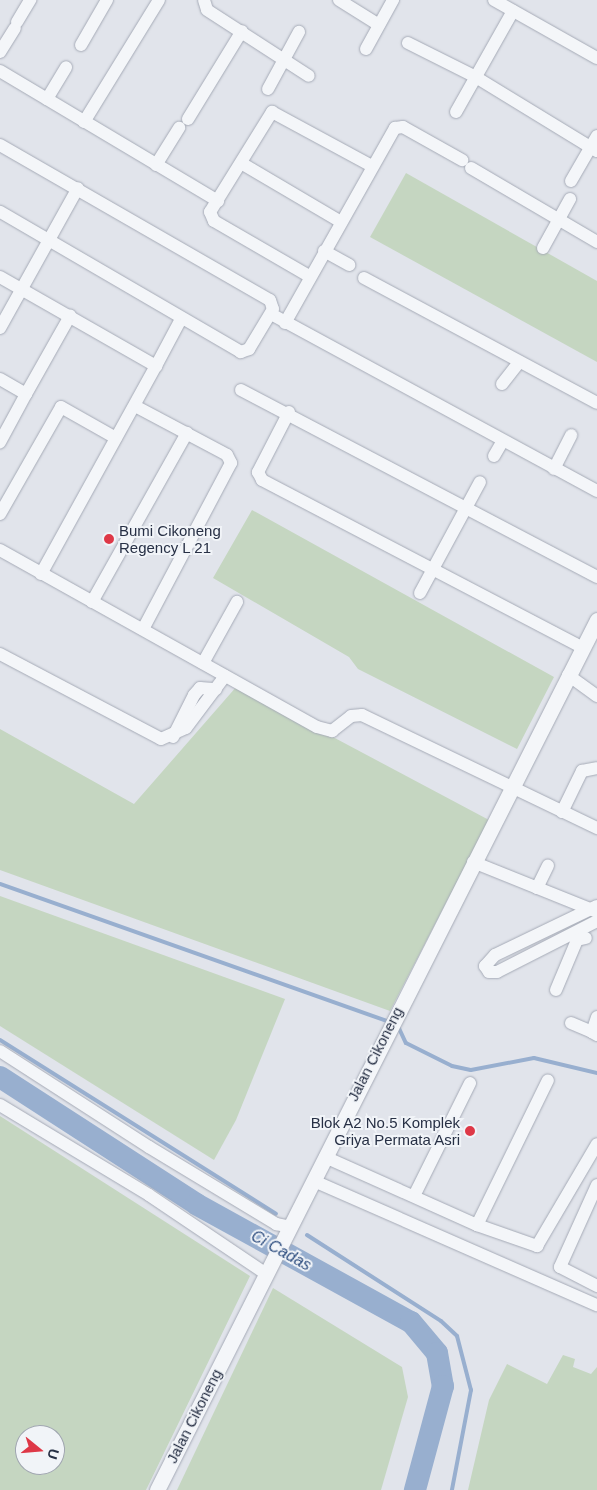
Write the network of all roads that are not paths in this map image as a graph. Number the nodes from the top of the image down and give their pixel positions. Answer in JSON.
{"nodes":[{"id":1,"x":30,"y":0,"type":"edge"},
{"id":2,"x":107,"y":0,"type":"edge"},
{"id":3,"x":159,"y":0,"type":"edge"},
{"id":4,"x":204,"y":0,"type":"edge"},
{"id":5,"x":339,"y":0,"type":"edge"},
{"id":6,"x":393,"y":0,"type":"edge"},
{"id":7,"x":494,"y":0,"type":"edge"},
{"id":8,"x":513,"y":11,"type":"junction"},
{"id":9,"x":379,"y":26,"type":"junction"},
{"id":10,"x":242,"y":31,"type":"junction"},
{"id":11,"x":299,"y":32,"type":"dead end"},
{"id":12,"x":408,"y":43,"type":"dead end"},
{"id":13,"x":81,"y":44,"type":"dead end"},
{"id":14,"x":366,"y":49,"type":"dead end"},
{"id":15,"x":0,"y":52,"type":"edge"},
{"id":16,"x":283,"y":57,"type":"junction"},
{"id":17,"x":597,"y":58,"type":"edge"},
{"id":18,"x":66,"y":67,"type":"dead end"},
{"id":19,"x":0,"y":71,"type":"edge"},
{"id":20,"x":309,"y":76,"type":"dead end"},
{"id":21,"x":474,"y":76,"type":"junction"},
{"id":22,"x":268,"y":89,"type":"dead end"},
{"id":23,"x":47,"y":99,"type":"junction"},
{"id":24,"x":456,"y":112,"type":"dead end"},
{"id":25,"x":188,"y":119,"type":"dead end"},
{"id":26,"x":84,"y":122,"type":"junction"},
{"id":27,"x":178,"y":128,"type":"dead end"},
{"id":28,"x":597,"y":136,"type":"edge"},
{"id":29,"x":0,"y":145,"type":"edge"},
{"id":30,"x":593,"y":149,"type":"edge"},
{"id":31,"x":241,"y":163,"type":"junction"},
{"id":32,"x":156,"y":165,"type":"junction"},
{"id":33,"x":372,"y":166,"type":"junction"},
{"id":34,"x":571,"y":181,"type":"dead end"},
{"id":35,"x":78,"y":188,"type":"junction"},
{"id":36,"x":570,"y":199,"type":"dead end"},
{"id":37,"x":218,"y":201,"type":"junction"},
{"id":38,"x":0,"y":212,"type":"edge"},
{"id":39,"x":558,"y":221,"type":"junction"},
{"id":40,"x":341,"y":222,"type":"junction"},
{"id":41,"x":49,"y":240,"type":"junction"},
{"id":42,"x":597,"y":242,"type":"edge"},
{"id":43,"x":543,"y":248,"type":"dead end"},
{"id":44,"x":324,"y":251,"type":"junction"},
{"id":45,"x":349,"y":264,"type":"dead end"},
{"id":46,"x":309,"y":276,"type":"junction"},
{"id":47,"x":0,"y":277,"type":"edge"},
{"id":48,"x":364,"y":278,"type":"dead end"},
{"id":49,"x":22,"y":289,"type":"junction"},
{"id":50,"x":270,"y":314,"type":"junction"},
{"id":51,"x":70,"y":316,"type":"junction"},
{"id":52,"x":181,"y":319,"type":"junction"},
{"id":53,"x":285,"y":323,"type":"junction"},
{"id":54,"x":0,"y":328,"type":"edge"},
{"id":55,"x":519,"y":362,"type":"junction"},
{"id":56,"x":156,"y":366,"type":"junction"},
{"id":57,"x":0,"y":379,"type":"edge"},
{"id":58,"x":502,"y":384,"type":"dead end"},
{"id":59,"x":241,"y":390,"type":"dead end"},
{"id":60,"x":26,"y":394,"type":"junction"},
{"id":61,"x":597,"y":403,"type":"edge"},
{"id":62,"x":136,"y":406,"type":"junction"},
{"id":63,"x":289,"y":412,"type":"junction"},
{"id":64,"x":187,"y":433,"type":"junction"},
{"id":65,"x":571,"y":435,"type":"dead end"},
{"id":66,"x":116,"y":438,"type":"junction"},
{"id":67,"x":0,"y":442,"type":"edge"},
{"id":68,"x":502,"y":442,"type":"junction"},
{"id":69,"x":494,"y":456,"type":"dead end"},
{"id":70,"x":554,"y":469,"type":"junction"},
{"id":71,"x":480,"y":482,"type":"dead end"},
{"id":72,"x":597,"y":491,"type":"edge"},
{"id":73,"x":468,"y":507,"type":"junction"},
{"id":74,"x":0,"y":514,"type":"edge"},
{"id":75,"x":0,"y":550,"type":"edge"},
{"id":76,"x":434,"y":569,"type":"junction"},
{"id":77,"x":41,"y":574,"type":"junction"},
{"id":78,"x":597,"y":577,"type":"edge"},
{"id":79,"x":420,"y":593,"type":"dead end"},
{"id":80,"x":92,"y":602,"type":"junction"},
{"id":81,"x":237,"y":602,"type":"dead end"},
{"id":82,"x":597,"y":620,"type":"edge"},
{"id":83,"x":143,"y":629,"type":"junction"},
{"id":84,"x":582,"y":647,"type":"junction"},
{"id":85,"x":0,"y":654,"type":"edge"},
{"id":86,"x":203,"y":663,"type":"junction"},
{"id":87,"x":568,"y":675,"type":"junction"},
{"id":88,"x":225,"y":676,"type":"junction"},
{"id":89,"x":597,"y":696,"type":"edge"},
{"id":90,"x":597,"y":768,"type":"edge"},
{"id":91,"x":510,"y":789,"type":"junction"},
{"id":92,"x":562,"y":812,"type":"junction"},
{"id":93,"x":597,"y":828,"type":"edge"},
{"id":94,"x":473,"y":862,"type":"junction"},
{"id":95,"x":548,"y":865,"type":"dead end"},
{"id":96,"x":537,"y":888,"type":"junction"},
{"id":97,"x":588,"y":909,"type":"edge"},
{"id":98,"x":597,"y":921,"type":"edge"},
{"id":99,"x":589,"y":937,"type":"edge"},
{"id":100,"x":556,"y":990,"type":"dead end"},
{"id":101,"x":597,"y":1017,"type":"edge"},
{"id":102,"x":571,"y":1023,"type":"dead end"},
{"id":103,"x":594,"y":1033,"type":"edge"},
{"id":104,"x":0,"y":1051,"type":"edge"},
{"id":105,"x":548,"y":1080,"type":"dead end"},
{"id":106,"x":470,"y":1083,"type":"dead end"},
{"id":107,"x":0,"y":1105,"type":"edge"},
{"id":108,"x":597,"y":1144,"type":"edge"},
{"id":109,"x":325,"y":1157,"type":"junction"},
{"id":110,"x":314,"y":1181,"type":"junction"},
{"id":111,"x":597,"y":1185,"type":"edge"},
{"id":112,"x":414,"y":1196,"type":"junction"},
{"id":113,"x":477,"y":1225,"type":"junction"},
{"id":114,"x":288,"y":1232,"type":"junction"},
{"id":115,"x":267,"y":1271,"type":"junction"},
{"id":116,"x":597,"y":1286,"type":"edge"},
{"id":117,"x":597,"y":1305,"type":"edge"},
{"id":118,"x":158,"y":1490,"type":"edge"}],
"edges":[{"from":1,"to":15,"type":"street"},
{"from":2,"to":13,"type":"street"},
{"from":3,"to":26,"type":"street"},
{"from":4,"to":10,"type":"street"},
{"from":5,"to":9,"type":"street"},
{"from":6,"to":9,"type":"street"},
{"from":7,"to":8,"type":"street"},
{"from":8,"to":17,"type":"street"},
{"from":8,"to":21,"type":"street"},
{"from":9,"to":14,"type":"street"},
{"from":10,"to":16,"type":"street"},
{"from":10,"to":25,"type":"street"},
{"from":11,"to":16,"type":"street"},
{"from":12,"to":21,"type":"street"},
{"from":16,"to":20,"type":"street"},
{"from":16,"to":22,"type":"street"},
{"from":18,"to":23,"type":"street"},
{"from":19,"to":23,"type":"street"},
{"from":21,"to":24,"type":"street"},
{"from":21,"to":30,"type":"street"},
{"from":23,"to":26,"type":"street"},
{"from":26,"to":32,"type":"street"},
{"from":27,"to":32,"type":"street"},
{"from":28,"to":30,"type":"street"},
{"from":29,"to":35,"type":"street"},
{"from":30,"to":34,"type":"street"},
{"from":31,"to":33,"type":"street"},
{"from":31,"to":37,"type":"street"},
{"from":31,"to":40,"type":"street"},
{"from":32,"to":37,"type":"street"},
{"from":33,"to":39,"type":"street"},
{"from":33,"to":40,"type":"street"},
{"from":35,"to":41,"type":"street"},
{"from":35,"to":50,"type":"street"},
{"from":36,"to":39,"type":"street"},
{"from":37,"to":46,"type":"street"},
{"from":38,"to":41,"type":"street"},
{"from":39,"to":42,"type":"street"},
{"from":39,"to":43,"type":"street"},
{"from":40,"to":44,"type":"street"},
{"from":41,"to":49,"type":"street"},
{"from":41,"to":52,"type":"street"},
{"from":44,"to":45,"type":"street"},
{"from":44,"to":46,"type":"street"},
{"from":46,"to":53,"type":"street"},
{"from":47,"to":49,"type":"street"},
{"from":48,"to":55,"type":"street"},
{"from":49,"to":51,"type":"street"},
{"from":49,"to":54,"type":"street"},
{"from":50,"to":52,"type":"street"},
{"from":50,"to":53,"type":"street"},
{"from":51,"to":56,"type":"street"},
{"from":51,"to":60,"type":"street"},
{"from":52,"to":56,"type":"street"},
{"from":53,"to":68,"type":"street"},
{"from":55,"to":58,"type":"street"},
{"from":55,"to":61,"type":"street"},
{"from":56,"to":62,"type":"street"},
{"from":57,"to":60,"type":"street"},
{"from":59,"to":63,"type":"street"},
{"from":60,"to":67,"type":"street"},
{"from":62,"to":64,"type":"street"},
{"from":62,"to":66,"type":"street"},
{"from":63,"to":73,"type":"street"},
{"from":63,"to":76,"type":"street"},
{"from":64,"to":80,"type":"street"},
{"from":64,"to":83,"type":"street"},
{"from":65,"to":70,"type":"street"},
{"from":66,"to":74,"type":"street"},
{"from":66,"to":77,"type":"street"},
{"from":68,"to":69,"type":"street"},
{"from":68,"to":70,"type":"street"},
{"from":70,"to":72,"type":"street"},
{"from":71,"to":73,"type":"street"},
{"from":73,"to":76,"type":"street"},
{"from":73,"to":78,"type":"street"},
{"from":75,"to":77,"type":"street"},
{"from":76,"to":79,"type":"street"},
{"from":76,"to":84,"type":"street"},
{"from":77,"to":80,"type":"street"},
{"from":80,"to":83,"type":"street"},
{"from":81,"to":86,"type":"street"},
{"from":82,"to":84,"type":"street","name":"Jalan Cikoneng"},
{"from":83,"to":86,"type":"street"},
{"from":84,"to":87,"type":"street","name":"Jalan Cikoneng"},
{"from":85,"to":88,"type":"street"},
{"from":86,"to":88,"type":"street"},
{"from":87,"to":89,"type":"street"},
{"from":87,"to":91,"type":"street","name":"Jalan Cikoneng"},
{"from":88,"to":91,"type":"street"},
{"from":90,"to":92,"type":"street"},
{"from":91,"to":92,"type":"street"},
{"from":91,"to":94,"type":"street","name":"Jalan Cikoneng"},
{"from":92,"to":93,"type":"street"},
{"from":94,"to":96,"type":"street"},
{"from":94,"to":109,"type":"street","name":"Jalan Cikoneng"},
{"from":95,"to":96,"type":"street"},
{"from":96,"to":97,"type":"street"},
{"from":97,"to":99,"type":"street"},
{"from":97,"to":99,"type":"street"},
{"from":98,"to":99,"type":"street"},
{"from":99,"to":100,"type":"street"},
{"from":101,"to":103,"type":"street"},
{"from":102,"to":103,"type":"street"},
{"from":104,"to":114,"type":"street"},
{"from":105,"to":113,"type":"street"},
{"from":106,"to":112,"type":"street"},
{"from":107,"to":115,"type":"street"},
{"from":108,"to":113,"type":"street"},
{"from":109,"to":110,"type":"street","name":"Jalan Cikoneng"},
{"from":109,"to":112,"type":"street"},
{"from":110,"to":114,"type":"street","name":"Jalan Cikoneng"},
{"from":110,"to":117,"type":"street"},
{"from":111,"to":116,"type":"street"},
{"from":112,"to":113,"type":"street"},
{"from":114,"to":115,"type":"street","name":"Jalan Cikoneng"},
{"from":115,"to":118,"type":"street","name":"Jalan Cikoneng"}]}
